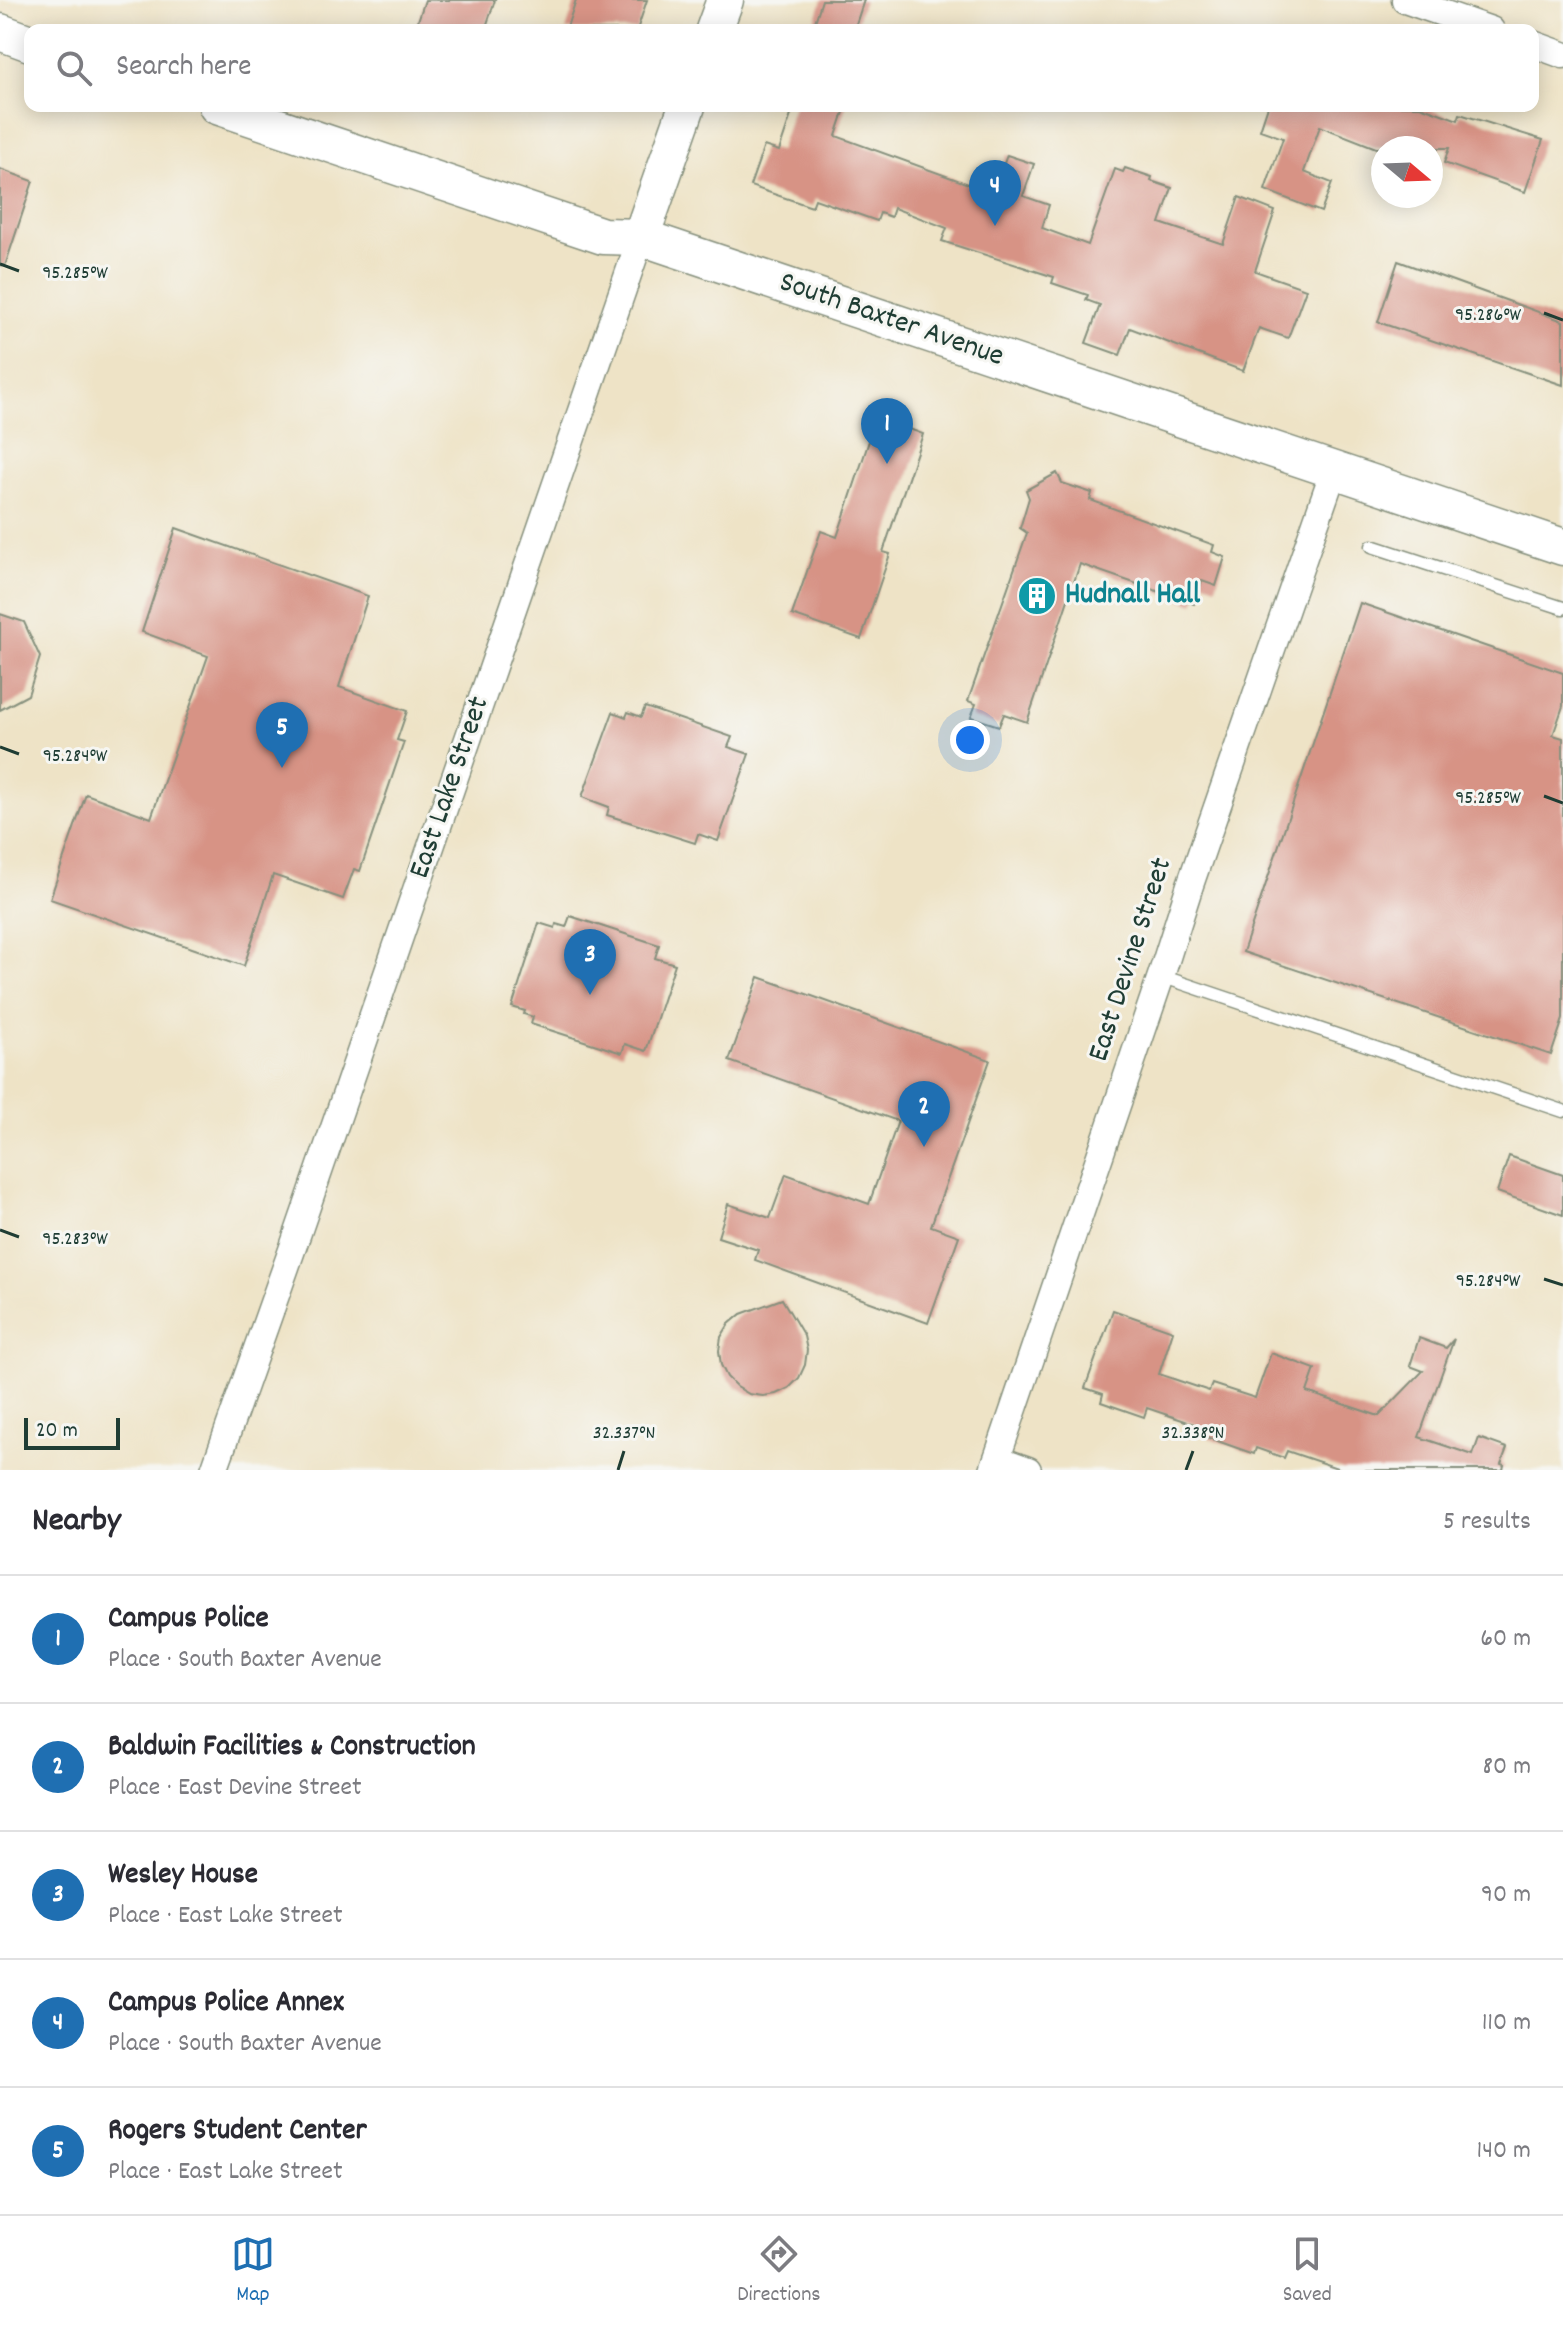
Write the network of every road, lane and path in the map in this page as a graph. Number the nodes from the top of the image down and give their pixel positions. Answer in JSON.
{"nodes":[{"id":1,"x":725,"y":0,"type":"edge"},
{"id":2,"x":1405,"y":0,"type":"edge"},
{"id":3,"x":716,"y":24,"type":"edge"},
{"id":4,"x":1474,"y":24,"type":"edge"},
{"id":5,"x":0,"y":32,"type":"edge"},
{"id":6,"x":24,"y":41,"type":"edge"},
{"id":7,"x":1539,"y":46,"type":"edge"},
{"id":8,"x":1563,"y":55,"type":"edge"},
{"id":9,"x":235,"y":112,"type":"edge"},
{"id":10,"x":685,"y":112,"type":"edge"},
{"id":11,"x":641,"y":237,"type":"junction"},
{"id":12,"x":1334,"y":470,"type":"junction"},
{"id":13,"x":1372,"y":546,"type":"dead end"},
{"id":14,"x":1563,"y":547,"type":"edge"},
{"id":15,"x":1563,"y":608,"type":"edge"},
{"id":16,"x":1161,"y":976,"type":"junction"},
{"id":17,"x":1563,"y":1111,"type":"edge"},
{"id":18,"x":995,"y":1465,"type":"edge"},
{"id":19,"x":214,"y":1470,"type":"edge"},
{"id":20,"x":1028,"y":1470,"type":"edge"}],
"edges":[{"from":1,"to":3,"type":"street"},
{"from":2,"to":4,"type":"street"},
{"from":5,"to":6,"type":"street"},
{"from":7,"to":8,"type":"street"},
{"from":9,"to":11,"type":"street","name":"South Baxter Avenue"},
{"from":10,"to":11,"type":"street","name":"East Lake Street"},
{"from":11,"to":12,"type":"street","name":"South Baxter Avenue"},
{"from":11,"to":19,"type":"street","name":"East Lake Street"},
{"from":12,"to":14,"type":"street","name":"South Baxter Avenue"},
{"from":12,"to":16,"type":"street","name":"East Devine Street"},
{"from":13,"to":15,"type":"lane"},
{"from":16,"to":17,"type":"lane"},
{"from":16,"to":18,"type":"street","name":"East Devine Street"},
{"from":18,"to":20,"type":"street"}]}
